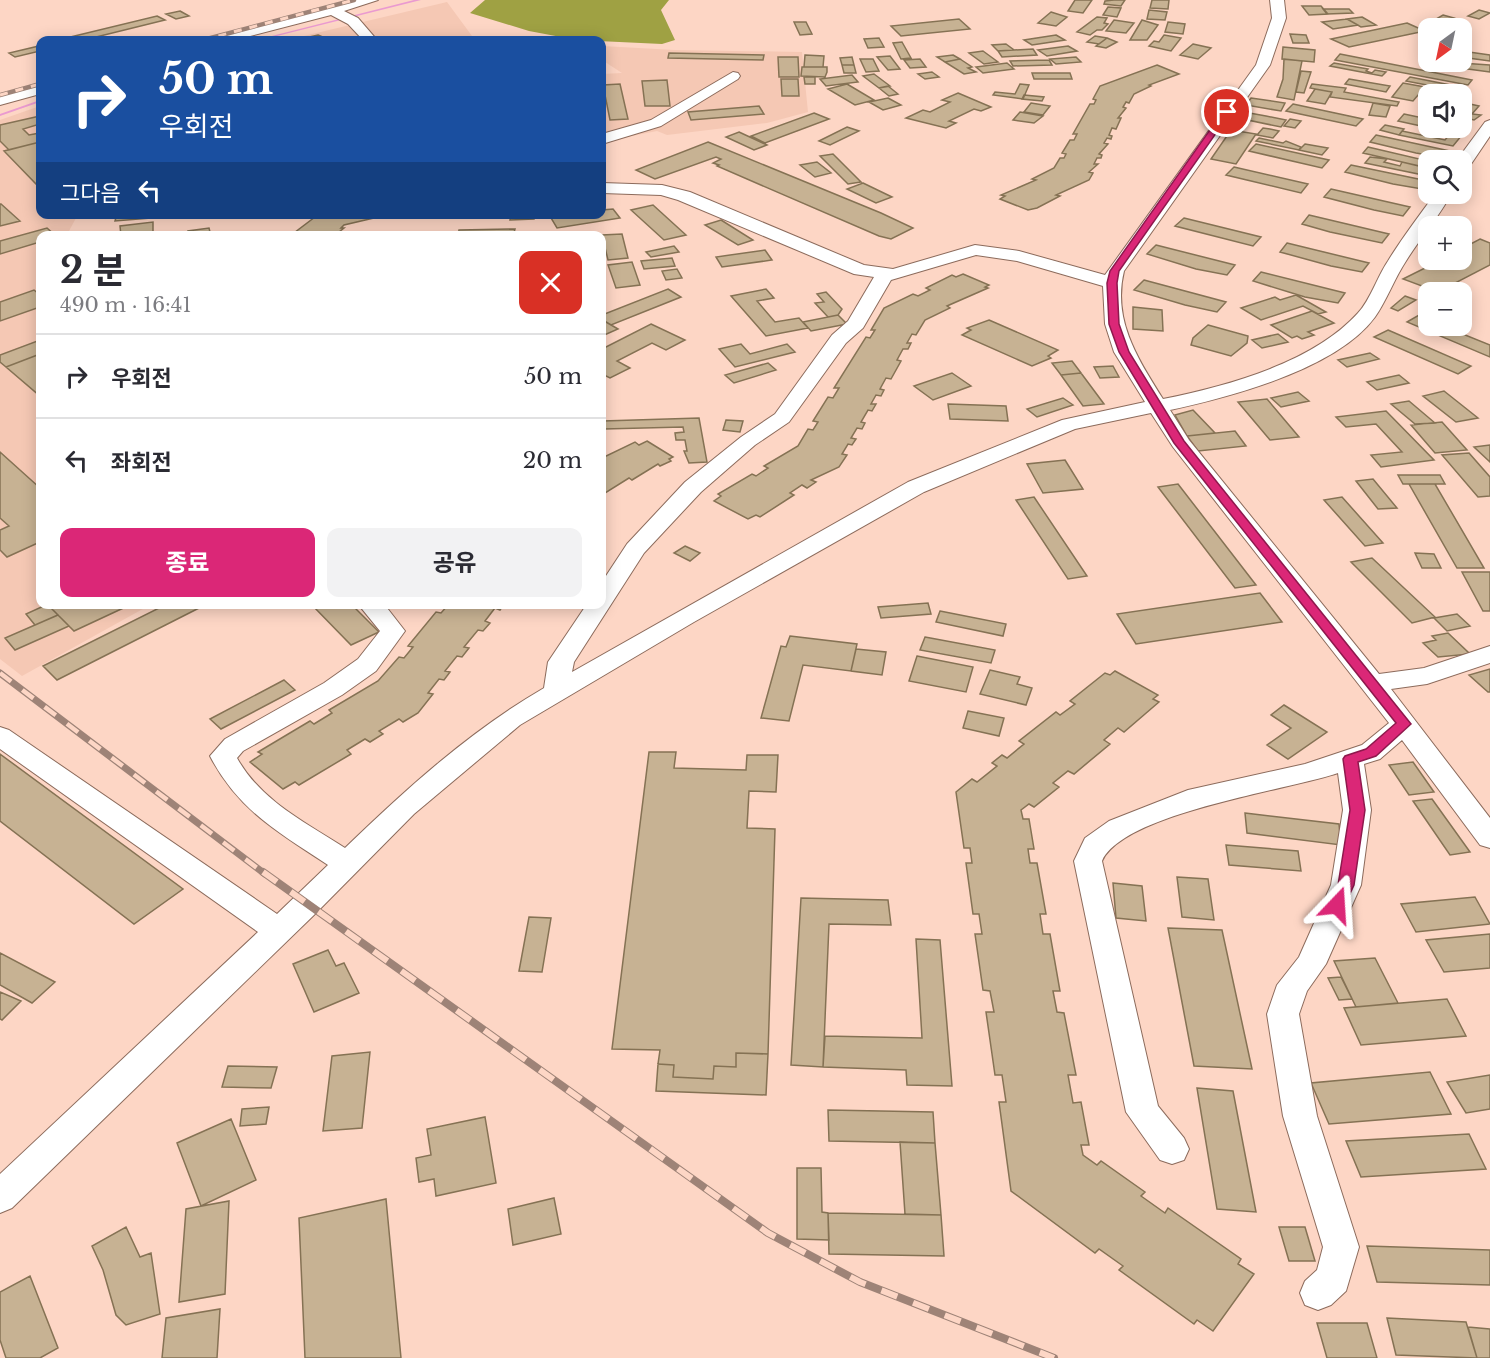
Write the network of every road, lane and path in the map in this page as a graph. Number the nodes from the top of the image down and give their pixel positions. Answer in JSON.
{"nodes":[{"id":1,"x":371,"y":0,"type":"edge"},
{"id":2,"x":1277,"y":0,"type":"edge"},
{"id":3,"x":343,"y":16,"type":"junction"},
{"id":4,"x":241,"y":36,"type":"edge"},
{"id":5,"x":366,"y":36,"type":"edge"},
{"id":6,"x":733,"y":76,"type":"dead end"},
{"id":7,"x":36,"y":91,"type":"edge"},
{"id":8,"x":0,"y":101,"type":"edge"},
{"id":9,"x":1490,"y":125,"type":"edge"},
{"id":10,"x":606,"y":138,"type":"edge"},
{"id":11,"x":1472,"y":151,"type":"edge"},
{"id":12,"x":606,"y":188,"type":"edge"},
{"id":13,"x":1436,"y":204,"type":"edge"},
{"id":14,"x":885,"y":274,"type":"junction"},
{"id":15,"x":1112,"y":283,"type":"junction"},
{"id":16,"x":1156,"y":405,"type":"junction"},
{"id":17,"x":606,"y":594,"type":"edge"},
{"id":18,"x":374,"y":609,"type":"edge"},
{"id":19,"x":595,"y":609,"type":"edge"},
{"id":20,"x":1490,"y":654,"type":"edge"},
{"id":21,"x":1373,"y":683,"type":"junction"},
{"id":22,"x":556,"y":693,"type":"junction"},
{"id":23,"x":1404,"y":724,"type":"junction"},
{"id":24,"x":0,"y":736,"type":"edge"},
{"id":25,"x":1350,"y":759,"type":"junction"},
{"id":26,"x":1490,"y":838,"type":"edge"},
{"id":27,"x":347,"y":864,"type":"junction"},
{"id":28,"x":279,"y":931,"type":"junction"},
{"id":29,"x":1172,"y":1149,"type":"dead end"},
{"id":30,"x":0,"y":1197,"type":"edge"},
{"id":31,"x":1318,"y":1293,"type":"dead end"}],
"edges":[{"from":1,"to":3,"type":"street"},
{"from":2,"to":15,"type":"street"},
{"from":3,"to":4,"type":"street"},
{"from":3,"to":5,"type":"street"},
{"from":6,"to":10,"type":"street"},
{"from":7,"to":8,"type":"street"},
{"from":9,"to":11,"type":"street"},
{"from":12,"to":14,"type":"street"},
{"from":13,"to":16,"type":"street"},
{"from":14,"to":15,"type":"street"},
{"from":14,"to":17,"type":"street"},
{"from":15,"to":16,"type":"street"},
{"from":16,"to":21,"type":"street"},
{"from":16,"to":22,"type":"street"},
{"from":18,"to":27,"type":"street"},
{"from":19,"to":22,"type":"street"},
{"from":20,"to":21,"type":"street"},
{"from":21,"to":23,"type":"street"},
{"from":22,"to":27,"type":"street"},
{"from":23,"to":25,"type":"street"},
{"from":23,"to":26,"type":"street"},
{"from":24,"to":28,"type":"street"},
{"from":25,"to":29,"type":"street"},
{"from":25,"to":31,"type":"street"},
{"from":27,"to":28,"type":"street"},
{"from":28,"to":30,"type":"street"}]}
